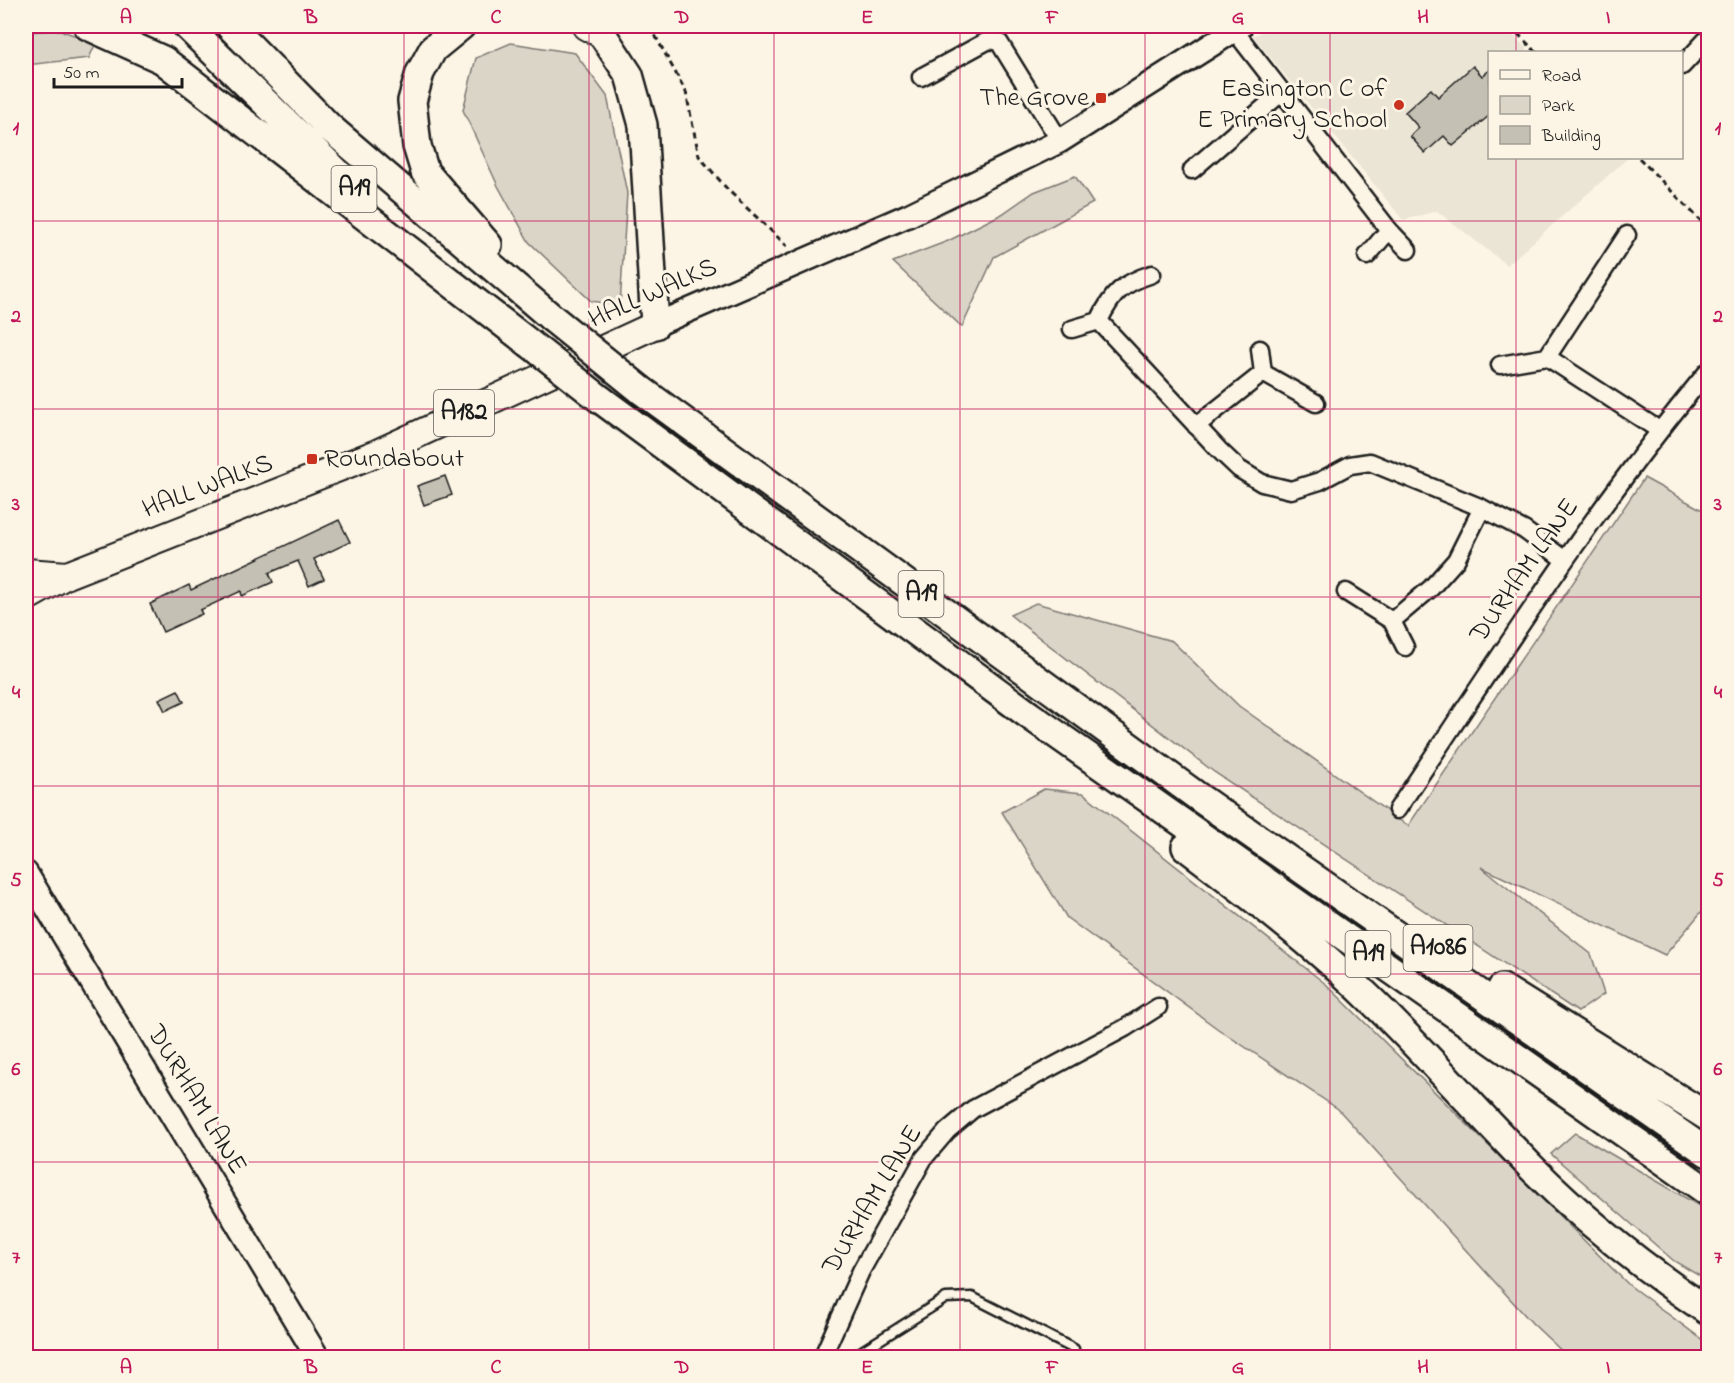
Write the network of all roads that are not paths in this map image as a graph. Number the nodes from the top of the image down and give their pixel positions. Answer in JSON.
{"nodes":[{"id":1,"x":88,"y":26,"type":"edge"},
{"id":2,"x":187,"y":26,"type":"edge"},
{"id":3,"x":230,"y":26,"type":"edge"},
{"id":4,"x":461,"y":26,"type":"edge"},
{"id":5,"x":587,"y":26,"type":"edge"},
{"id":6,"x":1238,"y":28,"type":"edge"},
{"id":7,"x":1708,"y":38,"type":"edge"},
{"id":8,"x":1683,"y":65,"type":"edge"},
{"id":9,"x":921,"y":77,"type":"dead end"},
{"id":10,"x":1282,"y":92,"type":"junction"},
{"id":11,"x":1060,"y":141,"type":"junction"},
{"id":12,"x":1192,"y":170,"type":"dead end"},
{"id":13,"x":1389,"y":230,"type":"junction"},
{"id":14,"x":1627,"y":235,"type":"dead end"},
{"id":15,"x":1408,"y":250,"type":"dead end"},
{"id":16,"x":1367,"y":256,"type":"dead end"},
{"id":17,"x":1152,"y":274,"type":"dead end"},
{"id":18,"x":552,"y":318,"type":"junction"},
{"id":19,"x":1099,"y":321,"type":"junction"},
{"id":20,"x":655,"y":325,"type":"junction"},
{"id":21,"x":1072,"y":329,"type":"dead end"},
{"id":22,"x":529,"y":343,"type":"junction"},
{"id":23,"x":1260,"y":349,"type":"dead end"},
{"id":24,"x":1547,"y":357,"type":"junction"},
{"id":25,"x":1500,"y":366,"type":"dead end"},
{"id":26,"x":1708,"y":371,"type":"edge"},
{"id":27,"x":1263,"y":374,"type":"junction"},
{"id":28,"x":1316,"y":404,"type":"dead end"},
{"id":29,"x":1196,"y":426,"type":"junction"},
{"id":30,"x":1659,"y":430,"type":"junction"},
{"id":31,"x":1482,"y":508,"type":"junction"},
{"id":32,"x":1565,"y":560,"type":"junction"},
{"id":33,"x":26,"y":572,"type":"edge"},
{"id":34,"x":67,"y":575,"type":"junction"},
{"id":35,"x":1346,"y":592,"type":"dead end"},
{"id":36,"x":26,"y":598,"type":"edge"},
{"id":37,"x":1392,"y":621,"type":"junction"},
{"id":38,"x":1405,"y":647,"type":"dead end"},
{"id":39,"x":1029,"y":715,"type":"junction"},
{"id":40,"x":1201,"y":799,"type":"junction"},
{"id":41,"x":1397,"y":810,"type":"dead end"},
{"id":42,"x":26,"y":873,"type":"edge"},
{"id":43,"x":1158,"y":1007,"type":"dead end"},
{"id":44,"x":1708,"y":1117,"type":"edge"},
{"id":45,"x":1708,"y":1153,"type":"edge"},
{"id":46,"x":1708,"y":1192,"type":"edge"},
{"id":47,"x":1708,"y":1311,"type":"edge"},
{"id":48,"x":1074,"y":1349,"type":"dead end"},
{"id":49,"x":318,"y":1358,"type":"edge"},
{"id":50,"x":822,"y":1358,"type":"edge"},
{"id":51,"x":852,"y":1358,"type":"edge"}],
"edges":[{"from":1,"to":22,"type":"highway"},
{"from":2,"to":22,"type":"highway","number":"A19"},
{"from":3,"to":18,"type":"highway","number":"A19"},
{"from":4,"to":18,"type":"highway"},
{"from":5,"to":20,"type":"highway"},
{"from":6,"to":10,"type":"street"},
{"from":6,"to":11,"type":"main road","name":"HALL WALKS"},
{"from":7,"to":8,"type":"street"},
{"from":9,"to":11,"type":"street"},
{"from":10,"to":12,"type":"street"},
{"from":10,"to":13,"type":"street"},
{"from":11,"to":20,"type":"main road","name":"HALL WALKS"},
{"from":13,"to":15,"type":"street"},
{"from":13,"to":16,"type":"street"},
{"from":14,"to":24,"type":"street"},
{"from":17,"to":19,"type":"street"},
{"from":18,"to":40,"type":"highway","number":"A19","bridge":true},
{"from":19,"to":21,"type":"street"},
{"from":19,"to":29,"type":"street"},
{"from":20,"to":34,"type":"main road","name":"HALL WALKS","number":"A182"},
{"from":22,"to":39,"type":"highway","number":"A19","bridge":true},
{"from":23,"to":27,"type":"street"},
{"from":24,"to":25,"type":"street"},
{"from":24,"to":30,"type":"street"},
{"from":26,"to":30,"type":"street","name":"DURHAM LANE"},
{"from":27,"to":28,"type":"street"},
{"from":27,"to":29,"type":"street"},
{"from":29,"to":31,"type":"street"},
{"from":30,"to":32,"type":"street","name":"DURHAM LANE"},
{"from":31,"to":32,"type":"street"},
{"from":31,"to":37,"type":"street"},
{"from":32,"to":41,"type":"street","name":"DURHAM LANE"},
{"from":33,"to":34,"type":"main road","name":"HALL WALKS","number":"A182"},
{"from":34,"to":36,"type":"main road","name":"HALL WALKS","number":"A182"},
{"from":35,"to":37,"type":"street"},
{"from":37,"to":38,"type":"street"},
{"from":39,"to":46,"type":"highway","number":"A19"},
{"from":39,"to":47,"type":"highway"},
{"from":40,"to":44,"type":"highway","number":"A1086"},
{"from":40,"to":45,"type":"highway","number":"A19"},
{"from":42,"to":49,"type":"main road","name":"DURHAM LANE"},
{"from":43,"to":50,"type":"street","name":"DURHAM LANE"},
{"from":48,"to":51,"type":"lane"}]}
